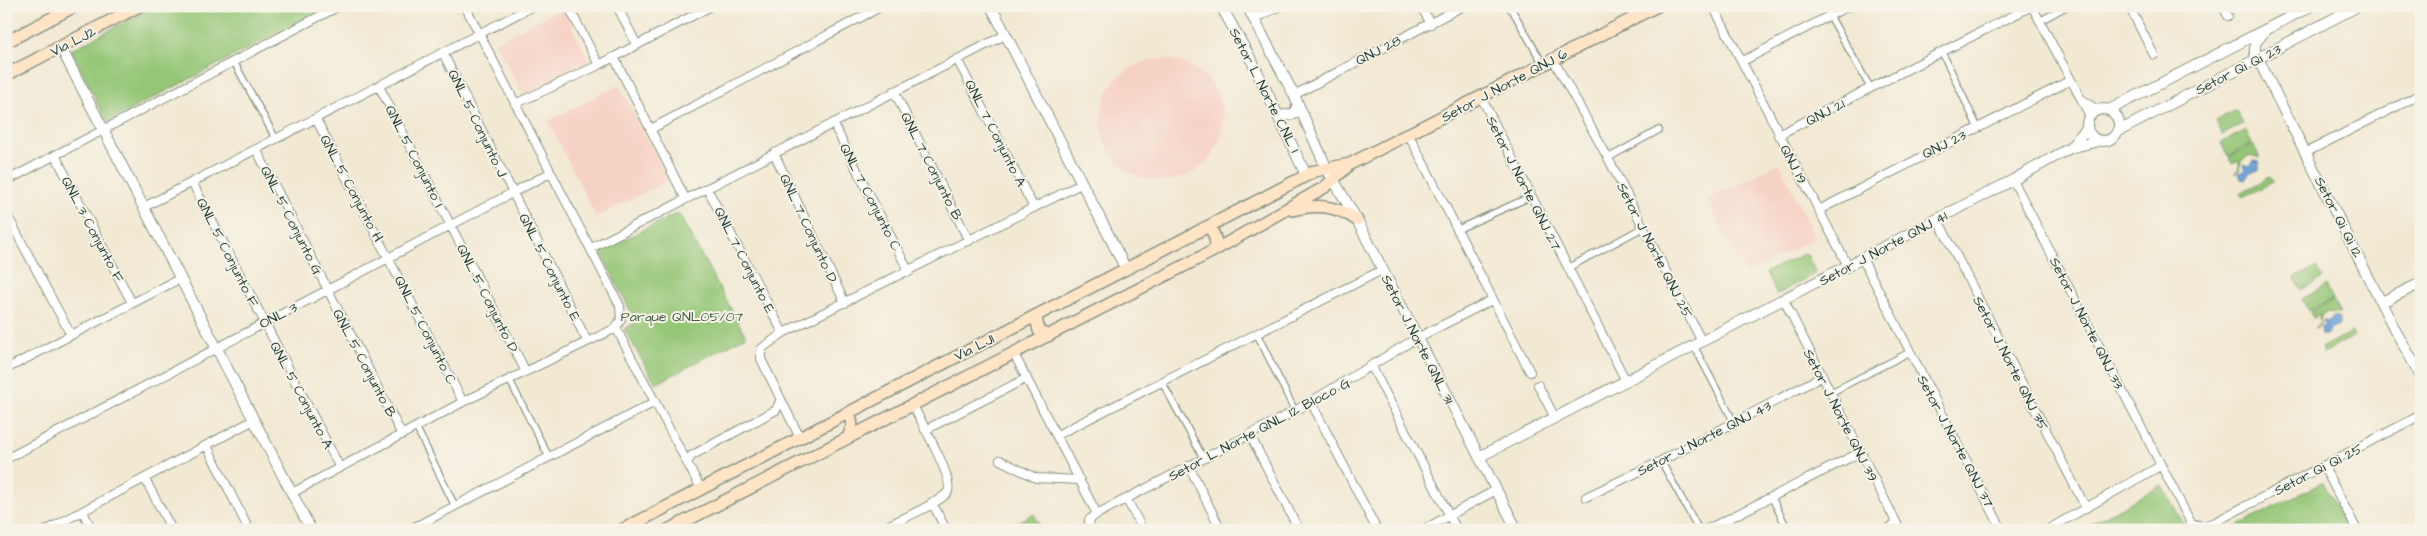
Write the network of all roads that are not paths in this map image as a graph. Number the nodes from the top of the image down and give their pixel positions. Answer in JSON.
{"nodes":[{"id":1,"x":75,"y":6,"type":"edge"},
{"id":2,"x":139,"y":6,"type":"edge"},
{"id":3,"x":339,"y":6,"type":"edge"},
{"id":4,"x":465,"y":6,"type":"edge"},
{"id":5,"x":533,"y":6,"type":"edge"},
{"id":6,"x":568,"y":6,"type":"edge"},
{"id":7,"x":616,"y":6,"type":"edge"},
{"id":8,"x":711,"y":6,"type":"edge"},
{"id":9,"x":882,"y":6,"type":"edge"},
{"id":10,"x":991,"y":6,"type":"edge"},
{"id":11,"x":1221,"y":6,"type":"edge"},
{"id":12,"x":1247,"y":6,"type":"edge"},
{"id":13,"x":1280,"y":6,"type":"edge"},
{"id":14,"x":1422,"y":6,"type":"edge"},
{"id":15,"x":1463,"y":6,"type":"edge"},
{"id":16,"x":1656,"y":6,"type":"edge"},
{"id":17,"x":1713,"y":6,"type":"edge"},
{"id":18,"x":1848,"y":6,"type":"edge"},
{"id":19,"x":2032,"y":6,"type":"edge"},
{"id":20,"x":2067,"y":6,"type":"edge"},
{"id":21,"x":2129,"y":6,"type":"edge"},
{"id":22,"x":2222,"y":6,"type":"edge"},
{"id":23,"x":2311,"y":6,"type":"edge"},
{"id":24,"x":2344,"y":6,"type":"edge"},
{"id":25,"x":2358,"y":6,"type":"edge"},
{"id":26,"x":1511,"y":7,"type":"edge"},
{"id":27,"x":698,"y":9,"type":"edge"},
{"id":28,"x":1632,"y":12,"type":"edge"},
{"id":29,"x":1830,"y":16,"type":"junction"},
{"id":30,"x":2228,"y":16,"type":"dead end"},
{"id":31,"x":1254,"y":19,"type":"junction"},
{"id":32,"x":2040,"y":21,"type":"junction"},
{"id":33,"x":1431,"y":24,"type":"junction"},
{"id":34,"x":2314,"y":29,"type":"junction"},
{"id":35,"x":2264,"y":32,"type":"junction"},
{"id":36,"x":479,"y":34,"type":"junction"},
{"id":37,"x":1005,"y":35,"type":"junction"},
{"id":38,"x":6,"y":42,"type":"edge"},
{"id":39,"x":637,"y":45,"type":"junction"},
{"id":40,"x":60,"y":48,"type":"junction"},
{"id":41,"x":1942,"y":52,"type":"junction"},
{"id":42,"x":443,"y":53,"type":"junction"},
{"id":43,"x":2154,"y":55,"type":"dead end"},
{"id":44,"x":614,"y":58,"type":"junction"},
{"id":45,"x":958,"y":58,"type":"junction"},
{"id":46,"x":2258,"y":58,"type":"junction"},
{"id":47,"x":1743,"y":61,"type":"junction"},
{"id":48,"x":234,"y":62,"type":"junction"},
{"id":49,"x":1548,"y":62,"type":"junction"},
{"id":50,"x":599,"y":65,"type":"junction"},
{"id":51,"x":6,"y":75,"type":"edge"},
{"id":52,"x":2071,"y":80,"type":"junction"},
{"id":53,"x":380,"y":86,"type":"junction"},
{"id":54,"x":1871,"y":89,"type":"junction"},
{"id":55,"x":894,"y":91,"type":"junction"},
{"id":56,"x":2421,"y":94,"type":"edge"},
{"id":57,"x":1481,"y":97,"type":"junction"},
{"id":58,"x":1296,"y":99,"type":"junction"},
{"id":59,"x":515,"y":104,"type":"junction"},
{"id":60,"x":2109,"y":110,"type":"junction"},
{"id":61,"x":2094,"y":113,"type":"junction"},
{"id":62,"x":1279,"y":116,"type":"junction"},
{"id":63,"x":316,"y":119,"type":"junction"},
{"id":64,"x":833,"y":123,"type":"junction"},
{"id":65,"x":104,"y":128,"type":"junction"},
{"id":66,"x":1978,"y":128,"type":"junction"},
{"id":67,"x":2088,"y":128,"type":"junction"},
{"id":68,"x":651,"y":129,"type":"junction"},
{"id":69,"x":1659,"y":130,"type":"dead end"},
{"id":70,"x":2119,"y":131,"type":"junction"},
{"id":71,"x":1409,"y":135,"type":"junction"},
{"id":72,"x":1778,"y":135,"type":"junction"},
{"id":73,"x":276,"y":139,"type":"junction"},
{"id":74,"x":2098,"y":141,"type":"junction"},
{"id":75,"x":2070,"y":148,"type":"junction"},
{"id":76,"x":256,"y":149,"type":"junction"},
{"id":77,"x":2305,"y":152,"type":"junction"},
{"id":78,"x":774,"y":153,"type":"junction"},
{"id":79,"x":55,"y":155,"type":"junction"},
{"id":80,"x":1608,"y":158,"type":"junction"},
{"id":81,"x":1350,"y":164,"type":"junction"},
{"id":82,"x":1327,"y":169,"type":"junction"},
{"id":83,"x":550,"y":173,"type":"junction"},
{"id":84,"x":1306,"y":175,"type":"junction"},
{"id":85,"x":1335,"y":180,"type":"junction"},
{"id":86,"x":2013,"y":180,"type":"junction"},
{"id":87,"x":6,"y":181,"type":"edge"},
{"id":88,"x":192,"y":182,"type":"junction"},
{"id":89,"x":1083,"y":183,"type":"junction"},
{"id":90,"x":707,"y":188,"type":"junction"},
{"id":91,"x":512,"y":194,"type":"junction"},
{"id":92,"x":1532,"y":196,"type":"junction"},
{"id":93,"x":685,"y":198,"type":"junction"},
{"id":94,"x":144,"y":207,"type":"junction"},
{"id":95,"x":1034,"y":208,"type":"junction"},
{"id":96,"x":1819,"y":210,"type":"junction"},
{"id":97,"x":1284,"y":212,"type":"junction"},
{"id":98,"x":6,"y":214,"type":"edge"},
{"id":99,"x":1937,"y":218,"type":"junction"},
{"id":100,"x":1357,"y":220,"type":"junction"},
{"id":101,"x":450,"y":226,"type":"junction"},
{"id":102,"x":1644,"y":227,"type":"junction"},
{"id":103,"x":1204,"y":228,"type":"junction"},
{"id":104,"x":1456,"y":230,"type":"junction"},
{"id":105,"x":969,"y":241,"type":"junction"},
{"id":106,"x":591,"y":248,"type":"junction"},
{"id":107,"x":1214,"y":250,"type":"junction"},
{"id":108,"x":389,"y":258,"type":"junction"},
{"id":109,"x":1862,"y":260,"type":"junction"},
{"id":110,"x":1848,"y":266,"type":"junction"},
{"id":111,"x":1568,"y":268,"type":"junction"},
{"id":112,"x":1126,"y":269,"type":"junction"},
{"id":113,"x":1382,"y":270,"type":"junction"},
{"id":114,"x":909,"y":272,"type":"junction"},
{"id":115,"x":181,"y":278,"type":"junction"},
{"id":116,"x":2421,"y":283,"type":"edge"},
{"id":117,"x":327,"y":291,"type":"junction"},
{"id":118,"x":1492,"y":300,"type":"junction"},
{"id":119,"x":1784,"y":300,"type":"junction"},
{"id":120,"x":2382,"y":302,"type":"junction"},
{"id":121,"x":132,"y":303,"type":"junction"},
{"id":122,"x":845,"y":303,"type":"junction"},
{"id":123,"x":1039,"y":314,"type":"junction"},
{"id":124,"x":264,"y":322,"type":"junction"},
{"id":125,"x":616,"y":328,"type":"junction"},
{"id":126,"x":783,"y":333,"type":"junction"},
{"id":127,"x":1257,"y":334,"type":"junction"},
{"id":128,"x":71,"y":335,"type":"junction"},
{"id":129,"x":1048,"y":336,"type":"junction"},
{"id":130,"x":1418,"y":338,"type":"junction"},
{"id":131,"x":587,"y":341,"type":"junction"},
{"id":132,"x":1698,"y":344,"type":"junction"},
{"id":133,"x":216,"y":348,"type":"junction"},
{"id":134,"x":1910,"y":352,"type":"junction"},
{"id":135,"x":1014,"y":354,"type":"junction"},
{"id":136,"x":8,"y":365,"type":"edge"},
{"id":137,"x":1372,"y":367,"type":"junction"},
{"id":138,"x":525,"y":370,"type":"junction"},
{"id":139,"x":1530,"y":372,"type":"dead end"},
{"id":140,"x":2421,"y":376,"type":"edge"},
{"id":141,"x":1821,"y":377,"type":"junction"},
{"id":142,"x":1027,"y":378,"type":"junction"},
{"id":143,"x":509,"y":379,"type":"junction"},
{"id":144,"x":1626,"y":380,"type":"junction"},
{"id":145,"x":1162,"y":382,"type":"junction"},
{"id":146,"x":1538,"y":385,"type":"dead end"},
{"id":147,"x":1830,"y":393,"type":"junction"},
{"id":148,"x":780,"y":401,"type":"junction"},
{"id":149,"x":463,"y":402,"type":"junction"},
{"id":150,"x":655,"y":402,"type":"junction"},
{"id":151,"x":868,"y":402,"type":"junction"},
{"id":152,"x":1311,"y":402,"type":"junction"},
{"id":153,"x":913,"y":405,"type":"junction"},
{"id":154,"x":776,"y":410,"type":"junction"},
{"id":155,"x":785,"y":410,"type":"junction"},
{"id":156,"x":1295,"y":411,"type":"junction"},
{"id":157,"x":845,"y":414,"type":"junction"},
{"id":158,"x":2421,"y":415,"type":"edge"},
{"id":159,"x":1555,"y":418,"type":"junction"},
{"id":160,"x":254,"y":420,"type":"junction"},
{"id":161,"x":1734,"y":422,"type":"junction"},
{"id":162,"x":876,"y":423,"type":"junction"},
{"id":163,"x":416,"y":427,"type":"junction"},
{"id":164,"x":925,"y":430,"type":"junction"},
{"id":165,"x":402,"y":435,"type":"junction"},
{"id":166,"x":1057,"y":435,"type":"junction"},
{"id":167,"x":1250,"y":435,"type":"junction"},
{"id":168,"x":848,"y":437,"type":"junction"},
{"id":169,"x":800,"y":438,"type":"junction"},
{"id":170,"x":207,"y":446,"type":"junction"},
{"id":171,"x":1859,"y":453,"type":"junction"},
{"id":172,"x":550,"y":457,"type":"junction"},
{"id":173,"x":1479,"y":457,"type":"junction"},
{"id":174,"x":687,"y":458,"type":"junction"},
{"id":175,"x":6,"y":459,"type":"edge"},
{"id":176,"x":1204,"y":459,"type":"junction"},
{"id":177,"x":1000,"y":460,"type":"dead end"},
{"id":178,"x":1661,"y":461,"type":"junction"},
{"id":179,"x":1189,"y":466,"type":"junction"},
{"id":180,"x":2160,"y":466,"type":"junction"},
{"id":181,"x":2324,"y":467,"type":"junction"},
{"id":182,"x":340,"y":468,"type":"junction"},
{"id":183,"x":145,"y":479,"type":"junction"},
{"id":184,"x":1080,"y":480,"type":"junction"},
{"id":185,"x":701,"y":489,"type":"junction"},
{"id":186,"x":1496,"y":490,"type":"junction"},
{"id":187,"x":292,"y":493,"type":"junction"},
{"id":188,"x":1771,"y":496,"type":"junction"},
{"id":189,"x":1586,"y":497,"type":"dead end"},
{"id":190,"x":1127,"y":500,"type":"junction"},
{"id":191,"x":932,"y":502,"type":"junction"},
{"id":192,"x":455,"y":506,"type":"junction"},
{"id":193,"x":2086,"y":508,"type":"junction"},
{"id":194,"x":83,"y":512,"type":"junction"},
{"id":195,"x":1094,"y":515,"type":"junction"},
{"id":196,"x":1450,"y":516,"type":"junction"},
{"id":197,"x":2215,"y":522,"type":"joint"},
{"id":198,"x":1898,"y":527,"type":"edge"},
{"id":199,"x":47,"y":530,"type":"edge"},
{"id":200,"x":92,"y":530,"type":"edge"},
{"id":201,"x":172,"y":530,"type":"edge"},
{"id":202,"x":249,"y":530,"type":"edge"},
{"id":203,"x":311,"y":530,"type":"edge"},
{"id":204,"x":409,"y":530,"type":"edge"},
{"id":205,"x":622,"y":530,"type":"edge"},
{"id":206,"x":668,"y":530,"type":"edge"},
{"id":207,"x":879,"y":530,"type":"edge"},
{"id":208,"x":946,"y":530,"type":"edge"},
{"id":209,"x":1090,"y":530,"type":"edge"},
{"id":210,"x":1142,"y":530,"type":"edge"},
{"id":211,"x":1221,"y":530,"type":"edge"},
{"id":212,"x":1299,"y":530,"type":"edge"},
{"id":213,"x":1377,"y":530,"type":"edge"},
{"id":214,"x":1423,"y":530,"type":"edge"},
{"id":215,"x":1457,"y":530,"type":"edge"},
{"id":216,"x":1516,"y":530,"type":"edge"},
{"id":217,"x":1699,"y":530,"type":"edge"},
{"id":218,"x":1706,"y":530,"type":"edge"},
{"id":219,"x":1788,"y":530,"type":"edge"},
{"id":220,"x":1886,"y":530,"type":"edge"},
{"id":221,"x":2002,"y":530,"type":"edge"},
{"id":222,"x":2047,"y":530,"type":"edge"},
{"id":223,"x":2357,"y":530,"type":"edge"}],
"edges":[{"from":1,"to":38,"type":"main road"},
{"from":2,"to":40,"type":"main road","name":"Via LJ2"},
{"from":3,"to":48,"type":"street"},
{"from":4,"to":36,"type":"street"},
{"from":5,"to":36,"type":"street"},
{"from":6,"to":50,"type":"street"},
{"from":7,"to":39,"type":"street"},
{"from":8,"to":27,"type":"street"},
{"from":9,"to":68,"type":"street"},
{"from":10,"to":37,"type":"street"},
{"from":11,"to":62,"type":"street","name":"Setor L Norte CNL 1"},
{"from":12,"to":31,"type":"street","name":"Setor J Norte QNL 31"},
{"from":13,"to":31,"type":"street"},
{"from":14,"to":33,"type":"street"},
{"from":15,"to":33,"type":"street","name":"QNJ 28"},
{"from":16,"to":28,"type":"main road","name":"Setor J Norte QNJ 6"},
{"from":17,"to":47,"type":"street","name":"QNJ 19"},
{"from":18,"to":29,"type":"street"},
{"from":19,"to":32,"type":"street"},
{"from":19,"to":41,"type":"street","name":"QNJ 21"},
{"from":20,"to":32,"type":"street"},
{"from":21,"to":43,"type":"street"},
{"from":22,"to":30,"type":"street"},
{"from":23,"to":35,"type":"street","name":"Setor Qi Qi 23"},
{"from":24,"to":34,"type":"street"},
{"from":25,"to":34,"type":"street","name":"Setor Qi Qi 23"},
{"from":26,"to":49,"type":"street"},
{"from":27,"to":39,"type":"street"},
{"from":28,"to":49,"type":"main road","name":"Setor J Norte QNJ 6"},
{"from":29,"to":47,"type":"street"},
{"from":29,"to":54,"type":"street"},
{"from":31,"to":58,"type":"street","name":"Setor J Norte QNL 31"},
{"from":32,"to":52,"type":"street"},
{"from":33,"to":58,"type":"street","name":"QNJ 28"},
{"from":34,"to":46,"type":"street","name":"Setor Qi Qi 23"},
{"from":35,"to":46,"type":"street"},
{"from":35,"to":60,"type":"street","name":"Setor Qi Qi 23"},
{"from":36,"to":42,"type":"street"},
{"from":36,"to":59,"type":"street"},
{"from":37,"to":45,"type":"street"},
{"from":37,"to":89,"type":"street"},
{"from":39,"to":44,"type":"street"},
{"from":40,"to":51,"type":"main road","name":"Via LJ2"},
{"from":40,"to":65,"type":"street"},
{"from":41,"to":54,"type":"street","name":"QNJ 21"},
{"from":41,"to":66,"type":"street"},
{"from":42,"to":53,"type":"street"},
{"from":42,"to":91,"type":"street","name":"QNL 5 Conjunto J"},
{"from":44,"to":50,"type":"street"},
{"from":44,"to":68,"type":"street"},
{"from":45,"to":55,"type":"street"},
{"from":45,"to":95,"type":"street","name":"QNL 7 Conjunto A"},
{"from":46,"to":70,"type":"street","name":"Setor Qi Qi 23"},
{"from":46,"to":77,"type":"street","name":"Setor Qi Qi 12"},
{"from":47,"to":72,"type":"street","name":"QNJ 19"},
{"from":48,"to":65,"type":"street"},
{"from":48,"to":73,"type":"street"},
{"from":49,"to":57,"type":"main road","name":"Setor J Norte QNJ 6"},
{"from":49,"to":80,"type":"street","name":"Setor J Norte QNJ 25"},
{"from":50,"to":59,"type":"street"},
{"from":52,"to":61,"type":"street"},
{"from":52,"to":66,"type":"street","name":"QNJ 23"},
{"from":53,"to":63,"type":"street"},
{"from":53,"to":101,"type":"street","name":"QNL 5 Conjunto I"},
{"from":54,"to":72,"type":"street","name":"QNJ 21"},
{"from":55,"to":64,"type":"street"},
{"from":55,"to":105,"type":"street","name":"QNL 7 Conjunto B"},
{"from":56,"to":77,"type":"street"},
{"from":57,"to":71,"type":"main road","name":"Setor J Norte QNJ 6"},
{"from":57,"to":92,"type":"street","name":"Setor J Norte QNJ 27"},
{"from":58,"to":62,"type":"street"},
{"from":58,"to":82,"type":"street","name":"Setor J Norte QNL 31"},
{"from":59,"to":83,"type":"street"},
{"from":60,"to":61,"type":"street"},
{"from":60,"to":70,"type":"street"},
{"from":61,"to":67,"type":"street"},
{"from":62,"to":84,"type":"street","name":"Setor L Norte CNL 1"},
{"from":63,"to":73,"type":"street"},
{"from":63,"to":108,"type":"street","name":"QNL 5 Conjunto H"},
{"from":64,"to":78,"type":"street"},
{"from":64,"to":114,"type":"street","name":"QNL 7 Conjunto C"},
{"from":65,"to":79,"type":"street"},
{"from":65,"to":94,"type":"street"},
{"from":66,"to":96,"type":"street","name":"QNJ 23"},
{"from":67,"to":74,"type":"street"},
{"from":67,"to":75,"type":"street"},
{"from":68,"to":93,"type":"street"},
{"from":69,"to":80,"type":"street"},
{"from":70,"to":74,"type":"street"},
{"from":71,"to":81,"type":"main road","name":"Setor J Norte QNJ 6"},
{"from":71,"to":104,"type":"street"},
{"from":72,"to":96,"type":"street","name":"QNJ 19"},
{"from":73,"to":76,"type":"street"},
{"from":74,"to":75,"type":"street"},
{"from":75,"to":86,"type":"street","name":"Setor J Norte QNJ 41"},
{"from":76,"to":88,"type":"street"},
{"from":76,"to":117,"type":"street","name":"QNL 5 Conjunto G"},
{"from":77,"to":120,"type":"street","name":"Setor Qi Qi 12"},
{"from":78,"to":90,"type":"street"},
{"from":78,"to":122,"type":"street","name":"QNL 7 Conjunto D"},
{"from":79,"to":87,"type":"street"},
{"from":79,"to":121,"type":"street","name":"QNL 3 Conjunto F"},
{"from":80,"to":102,"type":"street","name":"Setor J Norte QNJ 25"},
{"from":81,"to":82,"type":"main road","name":"Via LJ1"},
{"from":81,"to":85,"type":"main road","name":"Via LJ1"},
{"from":82,"to":84,"type":"main road","name":"Via LJ1"},
{"from":82,"to":85,"type":"street","name":"Setor J Norte QNL 31"},
{"from":83,"to":91,"type":"street","name":"ONL 3"},
{"from":83,"to":106,"type":"street"},
{"from":84,"to":103,"type":"main road","name":"Via LJ1"},
{"from":85,"to":97,"type":"main road","name":"Via LJ1"},
{"from":85,"to":100,"type":"street","name":"Setor J Norte QNL 31"},
{"from":86,"to":99,"type":"street","name":"Setor J Norte QNJ 41"},
{"from":86,"to":180,"type":"street","name":"Setor J Norte QNJ 33"},
{"from":88,"to":94,"type":"street"},
{"from":88,"to":124,"type":"street","name":"QNL 5 Conjunto F"},
{"from":89,"to":95,"type":"street"},
{"from":89,"to":112,"type":"street"},
{"from":90,"to":93,"type":"street"},
{"from":90,"to":126,"type":"street","name":"QNL 7 Conjunto E"},
{"from":91,"to":101,"type":"street","name":"ONL 3"},
{"from":91,"to":131,"type":"street","name":"QNL 5 Conjunto E"},
{"from":92,"to":104,"type":"street"},
{"from":92,"to":111,"type":"street","name":"Setor J Norte QNJ 27"},
{"from":93,"to":106,"type":"street"},
{"from":94,"to":115,"type":"street"},
{"from":95,"to":105,"type":"street"},
{"from":96,"to":110,"type":"street","name":"QNJ 19"},
{"from":97,"to":100,"type":"main road"},
{"from":97,"to":107,"type":"main road","name":"Via LJ1"},
{"from":98,"to":128,"type":"street"},
{"from":99,"to":109,"type":"street","name":"Setor J Norte QNJ 41"},
{"from":99,"to":193,"type":"street","name":"Setor J Norte QNJ 35"},
{"from":100,"to":113,"type":"street","name":"Setor J Norte QNL 31"},
{"from":101,"to":108,"type":"street","name":"ONL 3"},
{"from":101,"to":138,"type":"street","name":"QNL 5 Conjunto D"},
{"from":102,"to":111,"type":"street"},
{"from":102,"to":132,"type":"street","name":"Setor J Norte QNJ 25"},
{"from":103,"to":107,"type":"main road"},
{"from":103,"to":112,"type":"main road","name":"Via LJ1"},
{"from":104,"to":118,"type":"street"},
{"from":105,"to":114,"type":"street"},
{"from":106,"to":125,"type":"street"},
{"from":107,"to":129,"type":"main road","name":"Via LJ1"},
{"from":108,"to":117,"type":"street","name":"ONL 3"},
{"from":108,"to":149,"type":"street","name":"QNL 5 Conjunto C"},
{"from":109,"to":110,"type":"street","name":"Setor J Norte QNJ 41"},
{"from":109,"to":134,"type":"street","name":"Setor J Norte QNJ 37"},
{"from":110,"to":119,"type":"street","name":"Setor J Norte QNJ 41"},
{"from":111,"to":144,"type":"street","name":"Setor J Norte QNJ 27"},
{"from":112,"to":123,"type":"main road","name":"Via LJ1"},
{"from":113,"to":127,"type":"street"},
{"from":113,"to":130,"type":"street","name":"Setor J Norte QNL 31"},
{"from":114,"to":122,"type":"street"},
{"from":115,"to":121,"type":"street"},
{"from":115,"to":133,"type":"street"},
{"from":116,"to":120,"type":"street"},
{"from":117,"to":124,"type":"street","name":"ONL 3"},
{"from":117,"to":165,"type":"street","name":"QNL 5 Conjunto B"},
{"from":118,"to":130,"type":"street","name":"Setor L Norte QNL 12 Bloco G"},
{"from":118,"to":139,"type":"street"},
{"from":119,"to":132,"type":"street","name":"Setor J Norte QNJ 41"},
{"from":119,"to":141,"type":"street","name":"Setor J Norte QNJ 39"},
{"from":120,"to":140,"type":"street","name":"Setor Qi Qi 12"},
{"from":121,"to":128,"type":"street"},
{"from":122,"to":126,"type":"street"},
{"from":123,"to":129,"type":"main road"},
{"from":123,"to":151,"type":"main road","name":"Via LJ1"},
{"from":124,"to":133,"type":"street","name":"ONL 3"},
{"from":124,"to":182,"type":"street","name":"QNL 5 Conjunto A"},
{"from":125,"to":131,"type":"street"},
{"from":125,"to":150,"type":"street"},
{"from":126,"to":148,"type":"street"},
{"from":127,"to":145,"type":"street"},
{"from":127,"to":156,"type":"street"},
{"from":128,"to":136,"type":"street"},
{"from":129,"to":135,"type":"main road","name":"Via LJ1"},
{"from":130,"to":137,"type":"street","name":"Setor L Norte QNL 12 Bloco G"},
{"from":130,"to":173,"type":"street","name":"Setor J Norte QNL 31"},
{"from":131,"to":138,"type":"street"},
{"from":132,"to":144,"type":"street","name":"Setor J Norte QNJ 41"},
{"from":132,"to":161,"type":"street"},
{"from":133,"to":160,"type":"street"},
{"from":133,"to":175,"type":"street","name":"ONL 3"},
{"from":134,"to":147,"type":"street"},
{"from":134,"to":221,"type":"street","name":"Setor J Norte QNJ 37"},
{"from":135,"to":142,"type":"street"},
{"from":135,"to":153,"type":"main road","name":"Via LJ1"},
{"from":137,"to":152,"type":"street","name":"Setor L Norte QNL 12 Bloco G"},
{"from":137,"to":196,"type":"street"},
{"from":138,"to":143,"type":"street"},
{"from":141,"to":147,"type":"street","name":"Setor J Norte QNJ 39"},
{"from":141,"to":161,"type":"street","name":"Setor J Norte QNJ 43"},
{"from":142,"to":164,"type":"street"},
{"from":142,"to":166,"type":"street"},
{"from":143,"to":149,"type":"street"},
{"from":143,"to":172,"type":"street"},
{"from":144,"to":159,"type":"street","name":"Setor J Norte QNJ 41"},
{"from":145,"to":166,"type":"street"},
{"from":145,"to":176,"type":"street"},
{"from":146,"to":159,"type":"street"},
{"from":147,"to":171,"type":"street","name":"Setor J Norte QNJ 39"},
{"from":148,"to":154,"type":"street"},
{"from":148,"to":155,"type":"street"},
{"from":149,"to":163,"type":"street"},
{"from":150,"to":172,"type":"street"},
{"from":150,"to":174,"type":"street"},
{"from":151,"to":157,"type":"main road","name":"Via LJ1"},
{"from":151,"to":162,"type":"main road"},
{"from":152,"to":156,"type":"street","name":"Setor L Norte QNL 12 Bloco G"},
{"from":152,"to":213,"type":"street"},
{"from":153,"to":162,"type":"main road","name":"Via LJ1"},
{"from":153,"to":164,"type":"street"},
{"from":154,"to":155,"type":"street"},
{"from":154,"to":174,"type":"street"},
{"from":155,"to":169,"type":"street"},
{"from":156,"to":167,"type":"street","name":"Setor L Norte QNL 12 Bloco G"},
{"from":157,"to":168,"type":"main road"},
{"from":157,"to":169,"type":"main road","name":"Via LJ1"},
{"from":158,"to":181,"type":"street","name":"Setor Qi Qi 25"},
{"from":159,"to":173,"type":"street","name":"Setor J Norte QNJ 41"},
{"from":160,"to":170,"type":"street"},
{"from":160,"to":187,"type":"street"},
{"from":161,"to":178,"type":"street","name":"Setor J Norte QNJ 43"},
{"from":162,"to":168,"type":"main road","name":"Via LJ1"},
{"from":163,"to":165,"type":"street"},
{"from":163,"to":192,"type":"street"},
{"from":164,"to":191,"type":"street"},
{"from":165,"to":182,"type":"street"},
{"from":166,"to":184,"type":"street"},
{"from":167,"to":176,"type":"street","name":"Setor L Norte QNL 12 Bloco G"},
{"from":167,"to":212,"type":"street"},
{"from":168,"to":206,"type":"main road","name":"Via LJ1"},
{"from":169,"to":185,"type":"main road","name":"Via LJ1"},
{"from":170,"to":183,"type":"street"},
{"from":170,"to":202,"type":"street"},
{"from":171,"to":188,"type":"street"},
{"from":171,"to":198,"type":"street","name":"Setor J Norte QNJ 39"},
{"from":172,"to":192,"type":"street"},
{"from":173,"to":186,"type":"street","name":"Setor J Norte QNL 31"},
{"from":174,"to":185,"type":"street"},
{"from":176,"to":179,"type":"street","name":"Setor L Norte QNL 12 Bloco G"},
{"from":177,"to":184,"type":"street"},
{"from":178,"to":189,"type":"street","name":"Setor J Norte QNJ 43"},
{"from":178,"to":217,"type":"street"},
{"from":179,"to":190,"type":"street","name":"Setor L Norte QNL 12 Bloco G"},
{"from":179,"to":211,"type":"street"},
{"from":180,"to":193,"type":"street"},
{"from":180,"to":197,"type":"street","name":"Setor J Norte QNJ 33"},
{"from":181,"to":197,"type":"street","name":"Setor Qi Qi 25"},
{"from":181,"to":223,"type":"street"},
{"from":182,"to":187,"type":"street"},
{"from":183,"to":194,"type":"street"},
{"from":183,"to":201,"type":"street"},
{"from":184,"to":195,"type":"street"},
{"from":185,"to":205,"type":"main road","name":"Via LJ1"},
{"from":186,"to":196,"type":"street"},
{"from":186,"to":216,"type":"street","name":"Setor J Norte QNL 31"},
{"from":187,"to":203,"type":"street"},
{"from":188,"to":218,"type":"street"},
{"from":188,"to":219,"type":"street"},
{"from":190,"to":195,"type":"street","name":"Setor L Norte QNL 12 Bloco G"},
{"from":190,"to":210,"type":"street"},
{"from":191,"to":207,"type":"street"},
{"from":191,"to":208,"type":"street"},
{"from":192,"to":204,"type":"street"},
{"from":193,"to":222,"type":"street"},
{"from":194,"to":199,"type":"street"},
{"from":194,"to":200,"type":"street"},
{"from":195,"to":209,"type":"street"},
{"from":196,"to":214,"type":"street"},
{"from":196,"to":215,"type":"street"},
{"from":198,"to":220,"type":"street"}]}
